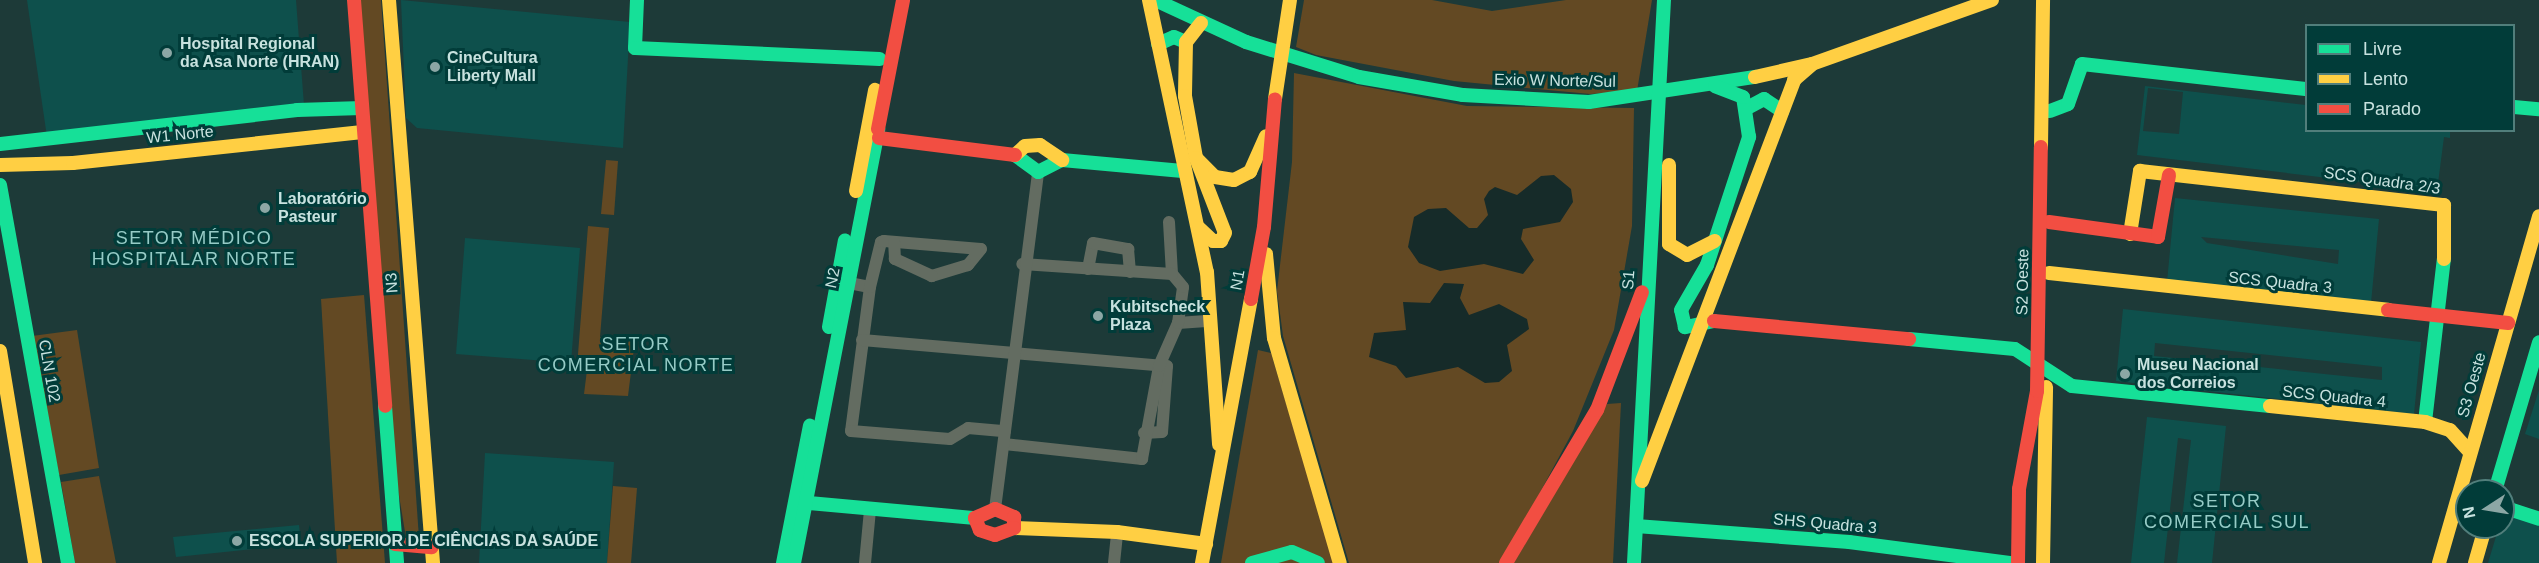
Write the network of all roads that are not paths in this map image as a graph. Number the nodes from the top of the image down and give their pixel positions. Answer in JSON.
{"nodes":[{"id":1,"x":354,"y":0,"type":"edge"},
{"id":2,"x":389,"y":0,"type":"edge"},
{"id":3,"x":637,"y":0,"type":"edge"},
{"id":4,"x":892,"y":0,"type":"edge"},
{"id":5,"x":903,"y":0,"type":"edge"},
{"id":6,"x":1149,"y":0,"type":"edge"},
{"id":7,"x":1155,"y":0,"type":"edge"},
{"id":8,"x":1290,"y":0,"type":"edge"},
{"id":9,"x":1664,"y":0,"type":"edge"},
{"id":10,"x":1992,"y":0,"type":"edge"},
{"id":11,"x":2043,"y":0,"type":"edge"},
{"id":12,"x":2052,"y":0,"type":"edge"},
{"id":13,"x":1201,"y":23,"type":"junction"},
{"id":14,"x":898,"y":28,"type":"junction"},
{"id":15,"x":1186,"y":42,"type":"junction"},
{"id":16,"x":1158,"y":44,"type":"junction"},
{"id":17,"x":880,"y":59,"type":"junction"},
{"id":18,"x":1812,"y":64,"type":"junction"},
{"id":19,"x":1715,"y":86,"type":"junction"},
{"id":20,"x":2305,"y":89,"type":"edge"},
{"id":21,"x":885,"y":91,"type":"junction"},
{"id":22,"x":872,"y":102,"type":"junction"},
{"id":23,"x":1749,"y":107,"type":"junction"},
{"id":24,"x":2515,"y":107,"type":"edge"},
{"id":25,"x":362,"y":108,"type":"junction"},
{"id":26,"x":337,"y":109,"type":"junction"},
{"id":27,"x":2539,"y":109,"type":"edge"},
{"id":28,"x":1782,"y":111,"type":"junction"},
{"id":29,"x":2050,"y":111,"type":"junction"},
{"id":30,"x":1271,"y":124,"type":"junction"},
{"id":31,"x":340,"y":130,"type":"junction"},
{"id":32,"x":362,"y":132,"type":"junction"},
{"id":33,"x":879,"y":138,"type":"junction"},
{"id":34,"x":27,"y":145,"type":"junction"},
{"id":35,"x":0,"y":146,"type":"edge"},
{"id":36,"x":1658,"y":147,"type":"junction"},
{"id":37,"x":1015,"y":155,"type":"junction"},
{"id":38,"x":1196,"y":158,"type":"junction"},
{"id":39,"x":1062,"y":160,"type":"junction"},
{"id":40,"x":0,"y":164,"type":"edge"},
{"id":41,"x":23,"y":166,"type":"junction"},
{"id":42,"x":1182,"y":171,"type":"junction"},
{"id":43,"x":1038,"y":172,"type":"junction"},
{"id":44,"x":2169,"y":175,"type":"junction"},
{"id":45,"x":859,"y":176,"type":"junction"},
{"id":46,"x":1,"y":190,"type":"edge"},
{"id":47,"x":2539,"y":216,"type":"edge"},
{"id":48,"x":1169,"y":222,"type":"dead end"},
{"id":49,"x":2049,"y":222,"type":"junction"},
{"id":50,"x":1264,"y":227,"type":"junction"},
{"id":51,"x":1199,"y":228,"type":"junction"},
{"id":52,"x":2130,"y":234,"type":"junction"},
{"id":53,"x":1715,"y":241,"type":"junction"},
{"id":54,"x":894,"y":242,"type":"junction"},
{"id":55,"x":2535,"y":246,"type":"edge"},
{"id":56,"x":1023,"y":264,"type":"junction"},
{"id":57,"x":1088,"y":269,"type":"junction"},
{"id":58,"x":2523,"y":270,"type":"junction"},
{"id":59,"x":1130,"y":272,"type":"junction"},
{"id":60,"x":2049,"y":273,"type":"junction"},
{"id":61,"x":1172,"y":274,"type":"junction"},
{"id":62,"x":2539,"y":274,"type":"edge"},
{"id":63,"x":843,"y":282,"type":"junction"},
{"id":64,"x":870,"y":287,"type":"junction"},
{"id":65,"x":1645,"y":287,"type":"junction"},
{"id":66,"x":2437,"y":315,"type":"junction"},
{"id":67,"x":1707,"y":320,"type":"junction"},
{"id":68,"x":1210,"y":321,"type":"junction"},
{"id":69,"x":1178,"y":323,"type":"junction"},
{"id":70,"x":2508,"y":323,"type":"junction"},
{"id":71,"x":862,"y":340,"type":"junction"},
{"id":72,"x":2539,"y":342,"type":"edge"},
{"id":73,"x":0,"y":351,"type":"edge"},
{"id":74,"x":1013,"y":351,"type":"junction"},
{"id":75,"x":2042,"y":365,"type":"junction"},
{"id":76,"x":1160,"y":366,"type":"junction"},
{"id":77,"x":35,"y":385,"type":"junction"},
{"id":78,"x":2072,"y":386,"type":"junction"},
{"id":79,"x":7,"y":392,"type":"junction"},
{"id":80,"x":2046,"y":410,"type":"junction"},
{"id":81,"x":2425,"y":422,"type":"junction"},
{"id":82,"x":1004,"y":437,"type":"junction"},
{"id":83,"x":2470,"y":452,"type":"junction"},
{"id":84,"x":1220,"y":454,"type":"junction"},
{"id":85,"x":2499,"y":479,"type":"edge"},
{"id":86,"x":1637,"y":493,"type":"junction"},
{"id":87,"x":801,"y":502,"type":"junction"},
{"id":88,"x":995,"y":509,"type":"junction"},
{"id":89,"x":870,"y":510,"type":"junction"},
{"id":90,"x":2515,"y":511,"type":"edge"},
{"id":91,"x":58,"y":513,"type":"junction"},
{"id":92,"x":975,"y":518,"type":"junction"},
{"id":93,"x":2539,"y":519,"type":"edge"},
{"id":94,"x":29,"y":520,"type":"junction"},
{"id":95,"x":1636,"y":526,"type":"junction"},
{"id":96,"x":789,"y":527,"type":"junction"},
{"id":97,"x":1014,"y":528,"type":"junction"},
{"id":98,"x":1117,"y":532,"type":"junction"},
{"id":99,"x":2445,"y":539,"type":"junction"},
{"id":100,"x":2482,"y":539,"type":"edge"},
{"id":101,"x":799,"y":540,"type":"junction"},
{"id":102,"x":395,"y":544,"type":"junction"},
{"id":103,"x":1206,"y":544,"type":"junction"},
{"id":104,"x":432,"y":546,"type":"junction"},
{"id":105,"x":35,"y":563,"type":"edge"},
{"id":106,"x":68,"y":563,"type":"edge"},
{"id":107,"x":397,"y":563,"type":"edge"},
{"id":108,"x":433,"y":563,"type":"edge"},
{"id":109,"x":783,"y":563,"type":"edge"},
{"id":110,"x":794,"y":563,"type":"edge"},
{"id":111,"x":865,"y":563,"type":"edge"},
{"id":112,"x":1114,"y":563,"type":"edge"},
{"id":113,"x":1203,"y":563,"type":"edge"},
{"id":114,"x":1252,"y":563,"type":"edge"},
{"id":115,"x":1318,"y":563,"type":"edge"},
{"id":116,"x":1340,"y":563,"type":"edge"},
{"id":117,"x":1506,"y":563,"type":"edge"},
{"id":118,"x":1634,"y":563,"type":"edge"},
{"id":119,"x":2010,"y":563,"type":"edge"},
{"id":120,"x":2018,"y":563,"type":"edge"},
{"id":121,"x":2043,"y":563,"type":"edge"},
{"id":122,"x":2439,"y":563,"type":"edge"},
{"id":123,"x":2446,"y":563,"type":"edge"},
{"id":124,"x":2475,"y":563,"type":"edge"}],
"edges":[{"from":1,"to":25,"type":"main road","name":"N3"},
{"from":2,"to":104,"type":"main road","name":"N3"},
{"from":3,"to":17,"type":"main road"},
{"from":4,"to":17,"type":"main road","name":"N2"},
{"from":5,"to":14,"type":"main road"},
{"from":6,"to":16,"type":"main road"},
{"from":7,"to":13,"type":"main road","name":"Exio W Norte/Sul"},
{"from":8,"to":30,"type":"main road","name":"N1"},
{"from":9,"to":36,"type":"main road","name":"S1"},
{"from":10,"to":18,"type":"main road","name":"Exio W Norte/Sul"},
{"from":11,"to":75,"type":"main road","name":"S2 Oeste"},
{"from":12,"to":29,"type":"main road","name":"S2 Oeste"},
{"from":13,"to":15,"type":"main road"},
{"from":13,"to":19,"type":"main road","name":"Exio W Norte/Sul"},
{"from":14,"to":17,"type":"main road"},
{"from":14,"to":21,"type":"main road"},
{"from":15,"to":16,"type":"main road"},
{"from":15,"to":38,"type":"main road"},
{"from":16,"to":42,"type":"main road"},
{"from":17,"to":21,"type":"main road"},
{"from":17,"to":22,"type":"main road","name":"N2"},
{"from":18,"to":19,"type":"main road","name":"Exio W Norte/Sul"},
{"from":18,"to":28,"type":"main road"},
{"from":19,"to":23,"type":"main road"},
{"from":20,"to":29,"type":"main road"},
{"from":21,"to":33,"type":"main road"},
{"from":22,"to":33,"type":"main road"},
{"from":22,"to":45,"type":"main road","name":"N2"},
{"from":23,"to":28,"type":"main road"},
{"from":23,"to":53,"type":"main road"},
{"from":24,"to":27,"type":"main road"},
{"from":25,"to":26,"type":"main road","name":"W1 Norte"},
{"from":25,"to":32,"type":"main road","name":"N3"},
{"from":26,"to":31,"type":"main road"},
{"from":26,"to":34,"type":"main road","name":"W1 Norte"},
{"from":28,"to":67,"type":"main road"},
{"from":29,"to":49,"type":"main road","name":"S2 Oeste"},
{"from":30,"to":38,"type":"main road"},
{"from":30,"to":50,"type":"main road","name":"N1"},
{"from":31,"to":32,"type":"main road","name":"W1 Norte"},
{"from":31,"to":41,"type":"main road","name":"W1 Norte"},
{"from":32,"to":102,"type":"main road","name":"N3"},
{"from":33,"to":37,"type":"main road"},
{"from":33,"to":45,"type":"main road"},
{"from":33,"to":63,"type":"main road"},
{"from":34,"to":35,"type":"main road","name":"W1 Norte"},
{"from":34,"to":41,"type":"main road"},
{"from":35,"to":40,"type":"main road"},
{"from":36,"to":53,"type":"main road"},
{"from":36,"to":65,"type":"main road","name":"S1"},
{"from":37,"to":39,"type":"main road"},
{"from":37,"to":43,"type":"main road"},
{"from":38,"to":51,"type":"main road"},
{"from":39,"to":42,"type":"main road"},
{"from":39,"to":43,"type":"main road"},
{"from":40,"to":41,"type":"main road","name":"W1 Norte"},
{"from":41,"to":46,"type":"main road"},
{"from":42,"to":51,"type":"main road"},
{"from":43,"to":56,"type":"street"},
{"from":44,"to":52,"type":"main road"},
{"from":44,"to":52,"type":"main road","name":"SCS Quadra 2/3"},
{"from":44,"to":66,"type":"main road","name":"SCS Quadra 2/3"},
{"from":45,"to":63,"type":"main road","name":"N2"},
{"from":46,"to":77,"type":"main road","name":"CLN 102"},
{"from":47,"to":55,"type":"main road","name":"S3 Oeste"},
{"from":48,"to":61,"type":"street"},
{"from":49,"to":52,"type":"main road"},
{"from":49,"to":60,"type":"main road","name":"S2 Oeste"},
{"from":50,"to":84,"type":"main road","name":"N1"},
{"from":50,"to":116,"type":"main road"},
{"from":51,"to":68,"type":"main road"},
{"from":53,"to":67,"type":"main road","name":"SCS Quadra 4"},
{"from":54,"to":54,"type":"street"},
{"from":54,"to":64,"type":"street"},
{"from":55,"to":58,"type":"main road","name":"S3 Oeste"},
{"from":56,"to":57,"type":"street"},
{"from":56,"to":74,"type":"street"},
{"from":57,"to":59,"type":"street"},
{"from":57,"to":59,"type":"street"},
{"from":58,"to":62,"type":"main road"},
{"from":58,"to":70,"type":"main road","name":"S3 Oeste"},
{"from":59,"to":61,"type":"street"},
{"from":60,"to":66,"type":"main road","name":"SCS Quadra 3"},
{"from":60,"to":75,"type":"main road","name":"S2 Oeste"},
{"from":61,"to":69,"type":"street"},
{"from":63,"to":64,"type":"street"},
{"from":63,"to":87,"type":"main road","name":"N2"},
{"from":63,"to":87,"type":"main road","name":"N2"},
{"from":64,"to":71,"type":"street"},
{"from":65,"to":86,"type":"main road","name":"S1"},
{"from":65,"to":117,"type":"main road"},
{"from":66,"to":70,"type":"main road","name":"SCS Quadra 3"},
{"from":66,"to":81,"type":"main road","name":"SCS Quadra 2/3"},
{"from":67,"to":75,"type":"main road","name":"SCS Quadra 4"},
{"from":67,"to":86,"type":"main road"},
{"from":68,"to":69,"type":"street"},
{"from":68,"to":84,"type":"main road"},
{"from":69,"to":76,"type":"street"},
{"from":70,"to":83,"type":"main road","name":"S3 Oeste"},
{"from":71,"to":74,"type":"street"},
{"from":71,"to":82,"type":"street"},
{"from":72,"to":85,"type":"main road"},
{"from":73,"to":79,"type":"main road"},
{"from":74,"to":76,"type":"street"},
{"from":74,"to":82,"type":"street"},
{"from":75,"to":78,"type":"main road","name":"SCS Quadra 4"},
{"from":75,"to":80,"type":"main road","name":"S2 Oeste"},
{"from":75,"to":120,"type":"main road","name":"S2 Oeste"},
{"from":76,"to":82,"type":"street"},
{"from":77,"to":79,"type":"main road"},
{"from":77,"to":91,"type":"main road","name":"CLN 102"},
{"from":78,"to":80,"type":"main road"},
{"from":78,"to":81,"type":"main road","name":"SCS Quadra 4"},
{"from":79,"to":94,"type":"main road"},
{"from":80,"to":121,"type":"main road","name":"S2 Oeste"},
{"from":81,"to":83,"type":"main road","name":"SCS Quadra 4"},
{"from":82,"to":88,"type":"street"},
{"from":83,"to":99,"type":"main road","name":"S3 Oeste"},
{"from":84,"to":103,"type":"main road","name":"N1"},
{"from":86,"to":95,"type":"main road","name":"S1"},
{"from":87,"to":89,"type":"main road"},
{"from":87,"to":96,"type":"main road","name":"N2"},
{"from":87,"to":101,"type":"main road","name":"N2"},
{"from":88,"to":92,"type":"main road"},
{"from":88,"to":97,"type":"main road"},
{"from":89,"to":92,"type":"main road"},
{"from":89,"to":111,"type":"street"},
{"from":90,"to":93,"type":"main road"},
{"from":91,"to":94,"type":"main road"},
{"from":91,"to":106,"type":"main road","name":"CLN 102"},
{"from":92,"to":97,"type":"main road"},
{"from":94,"to":105,"type":"main road"},
{"from":95,"to":118,"type":"main road","name":"S1"},
{"from":95,"to":119,"type":"main road","name":"SHS Quadra 3"},
{"from":96,"to":101,"type":"main road"},
{"from":96,"to":109,"type":"main road","name":"N2"},
{"from":97,"to":98,"type":"main road"},
{"from":98,"to":103,"type":"main road"},
{"from":98,"to":112,"type":"street"},
{"from":99,"to":122,"type":"main road","name":"S3 Oeste"},
{"from":99,"to":123,"type":"main road"},
{"from":100,"to":124,"type":"main road"},
{"from":101,"to":110,"type":"main road","name":"N2"},
{"from":102,"to":104,"type":"main road"},
{"from":102,"to":107,"type":"main road","name":"N3"},
{"from":103,"to":113,"type":"main road","name":"N1"},
{"from":104,"to":108,"type":"main road","name":"N3"},
{"from":114,"to":115,"type":"main road"}]}
